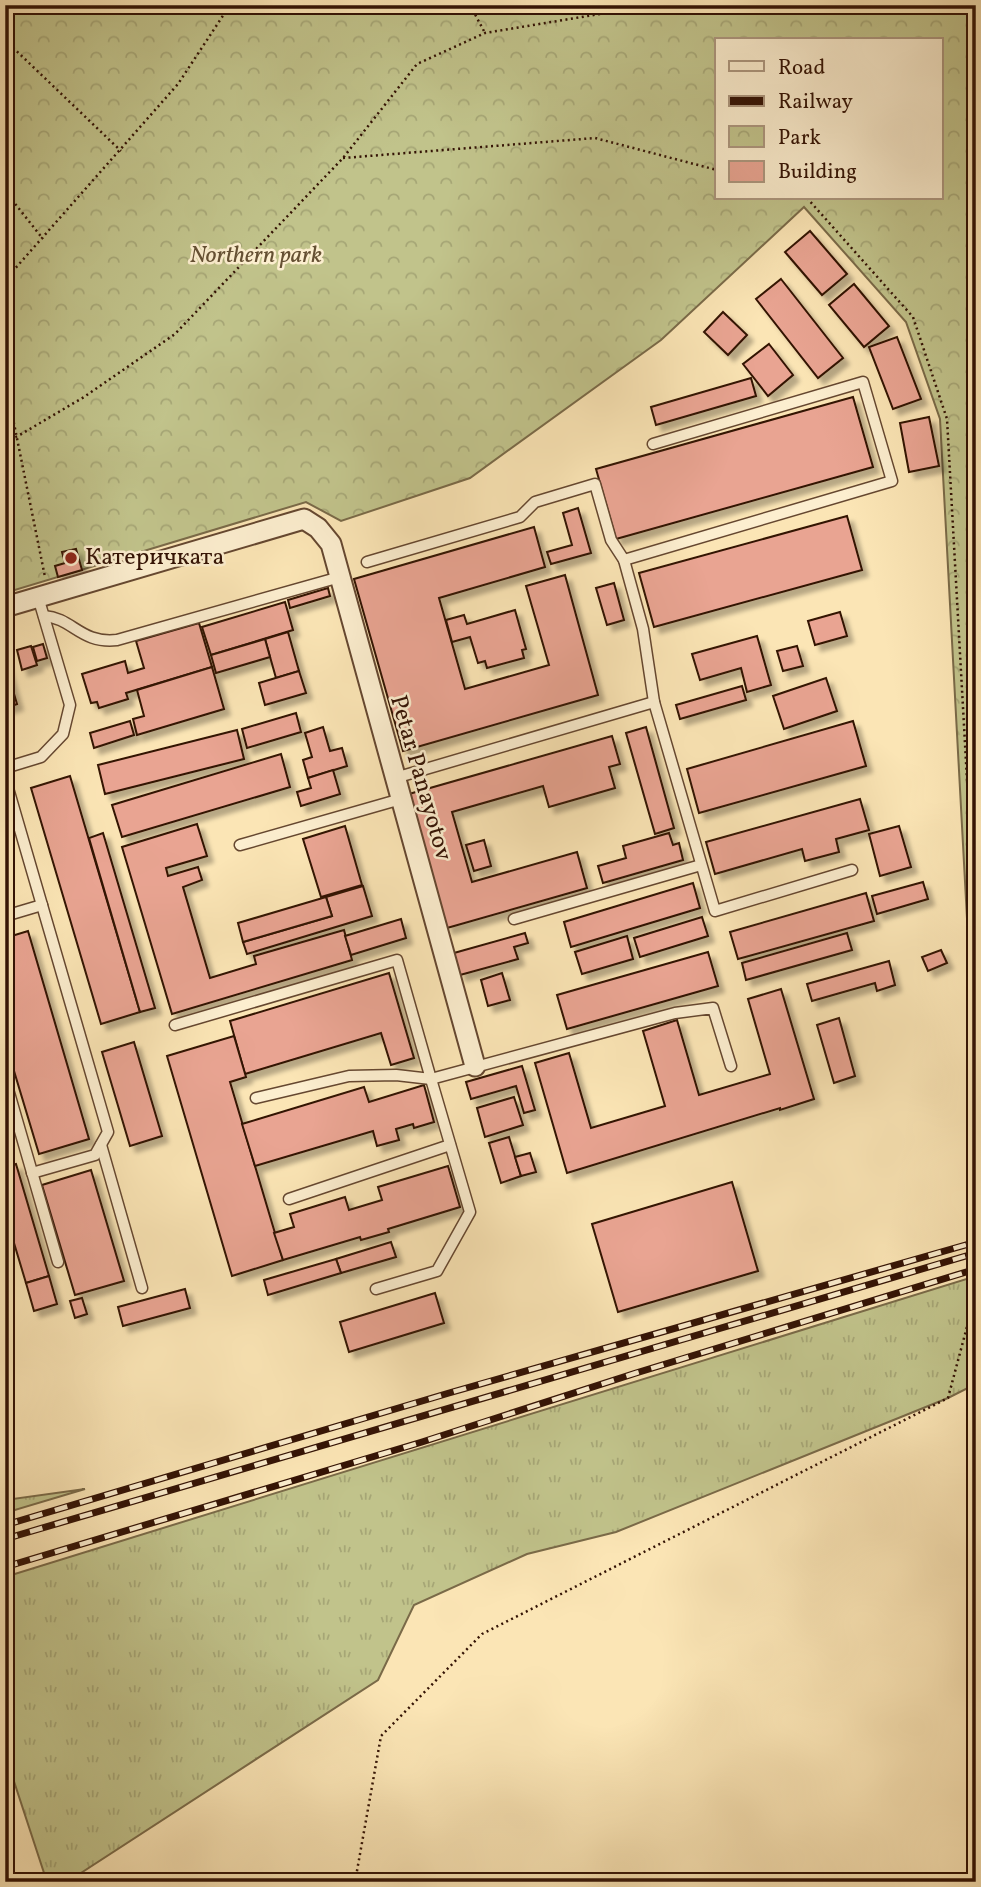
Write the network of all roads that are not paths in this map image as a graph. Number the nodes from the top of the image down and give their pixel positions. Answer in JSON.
{"nodes":[{"id":1,"x":653,"y":444,"type":"dead end"},
{"id":2,"x":624,"y":560,"type":"junction"},
{"id":3,"x":367,"y":562,"type":"dead end"},
{"id":4,"x":340,"y":577,"type":"junction"},
{"id":5,"x":44,"y":602,"type":"junction"},
{"id":6,"x":5,"y":607,"type":"edge"},
{"id":7,"x":654,"y":702,"type":"junction"},
{"id":8,"x":5,"y":768,"type":"edge"},
{"id":9,"x":5,"y":778,"type":"edge"},
{"id":10,"x":394,"y":778,"type":"junction"},
{"id":11,"x":401,"y":799,"type":"junction"},
{"id":12,"x":240,"y":845,"type":"dead end"},
{"id":13,"x":701,"y":865,"type":"junction"},
{"id":14,"x":852,"y":870,"type":"dead end"},
{"id":15,"x":42,"y":905,"type":"junction"},
{"id":16,"x":5,"y":916,"type":"edge"},
{"id":17,"x":514,"y":919,"type":"dead end"},
{"id":18,"x":176,"y":1025,"type":"dead end"},
{"id":19,"x":475,"y":1066,"type":"junction"},
{"id":20,"x":731,"y":1066,"type":"dead end"},
{"id":21,"x":5,"y":1079,"type":"edge"},
{"id":22,"x":431,"y":1079,"type":"junction"},
{"id":23,"x":256,"y":1098,"type":"dead end"},
{"id":24,"x":101,"y":1145,"type":"junction"},
{"id":25,"x":450,"y":1145,"type":"junction"},
{"id":26,"x":33,"y":1173,"type":"junction"},
{"id":27,"x":289,"y":1199,"type":"dead end"},
{"id":28,"x":58,"y":1262,"type":"dead end"},
{"id":29,"x":142,"y":1288,"type":"dead end"},
{"id":30,"x":376,"y":1289,"type":"dead end"}],
"edges":[{"from":1,"to":2,"type":"lane"},
{"from":2,"to":3,"type":"lane"},
{"from":2,"to":7,"type":"lane"},
{"from":4,"to":5,"type":"lane"},
{"from":4,"to":5,"type":"street","name":"Petar Panayotov"},
{"from":4,"to":10,"type":"street","name":"Petar Panayotov"},
{"from":5,"to":6,"type":"street","name":"Petar Panayotov"},
{"from":5,"to":8,"type":"lane"},
{"from":7,"to":10,"type":"lane"},
{"from":7,"to":13,"type":"lane"},
{"from":9,"to":15,"type":"lane"},
{"from":10,"to":11,"type":"street","name":"Petar Panayotov"},
{"from":11,"to":12,"type":"lane"},
{"from":11,"to":19,"type":"street","name":"Petar Panayotov"},
{"from":13,"to":14,"type":"lane"},
{"from":13,"to":17,"type":"lane"},
{"from":15,"to":16,"type":"lane"},
{"from":15,"to":24,"type":"lane"},
{"from":18,"to":22,"type":"lane"},
{"from":19,"to":20,"type":"lane"},
{"from":19,"to":22,"type":"lane"},
{"from":21,"to":26,"type":"lane"},
{"from":22,"to":23,"type":"lane"},
{"from":22,"to":25,"type":"lane"},
{"from":24,"to":26,"type":"lane"},
{"from":24,"to":29,"type":"lane"},
{"from":25,"to":27,"type":"lane"},
{"from":25,"to":30,"type":"lane"},
{"from":26,"to":28,"type":"lane"}]}
